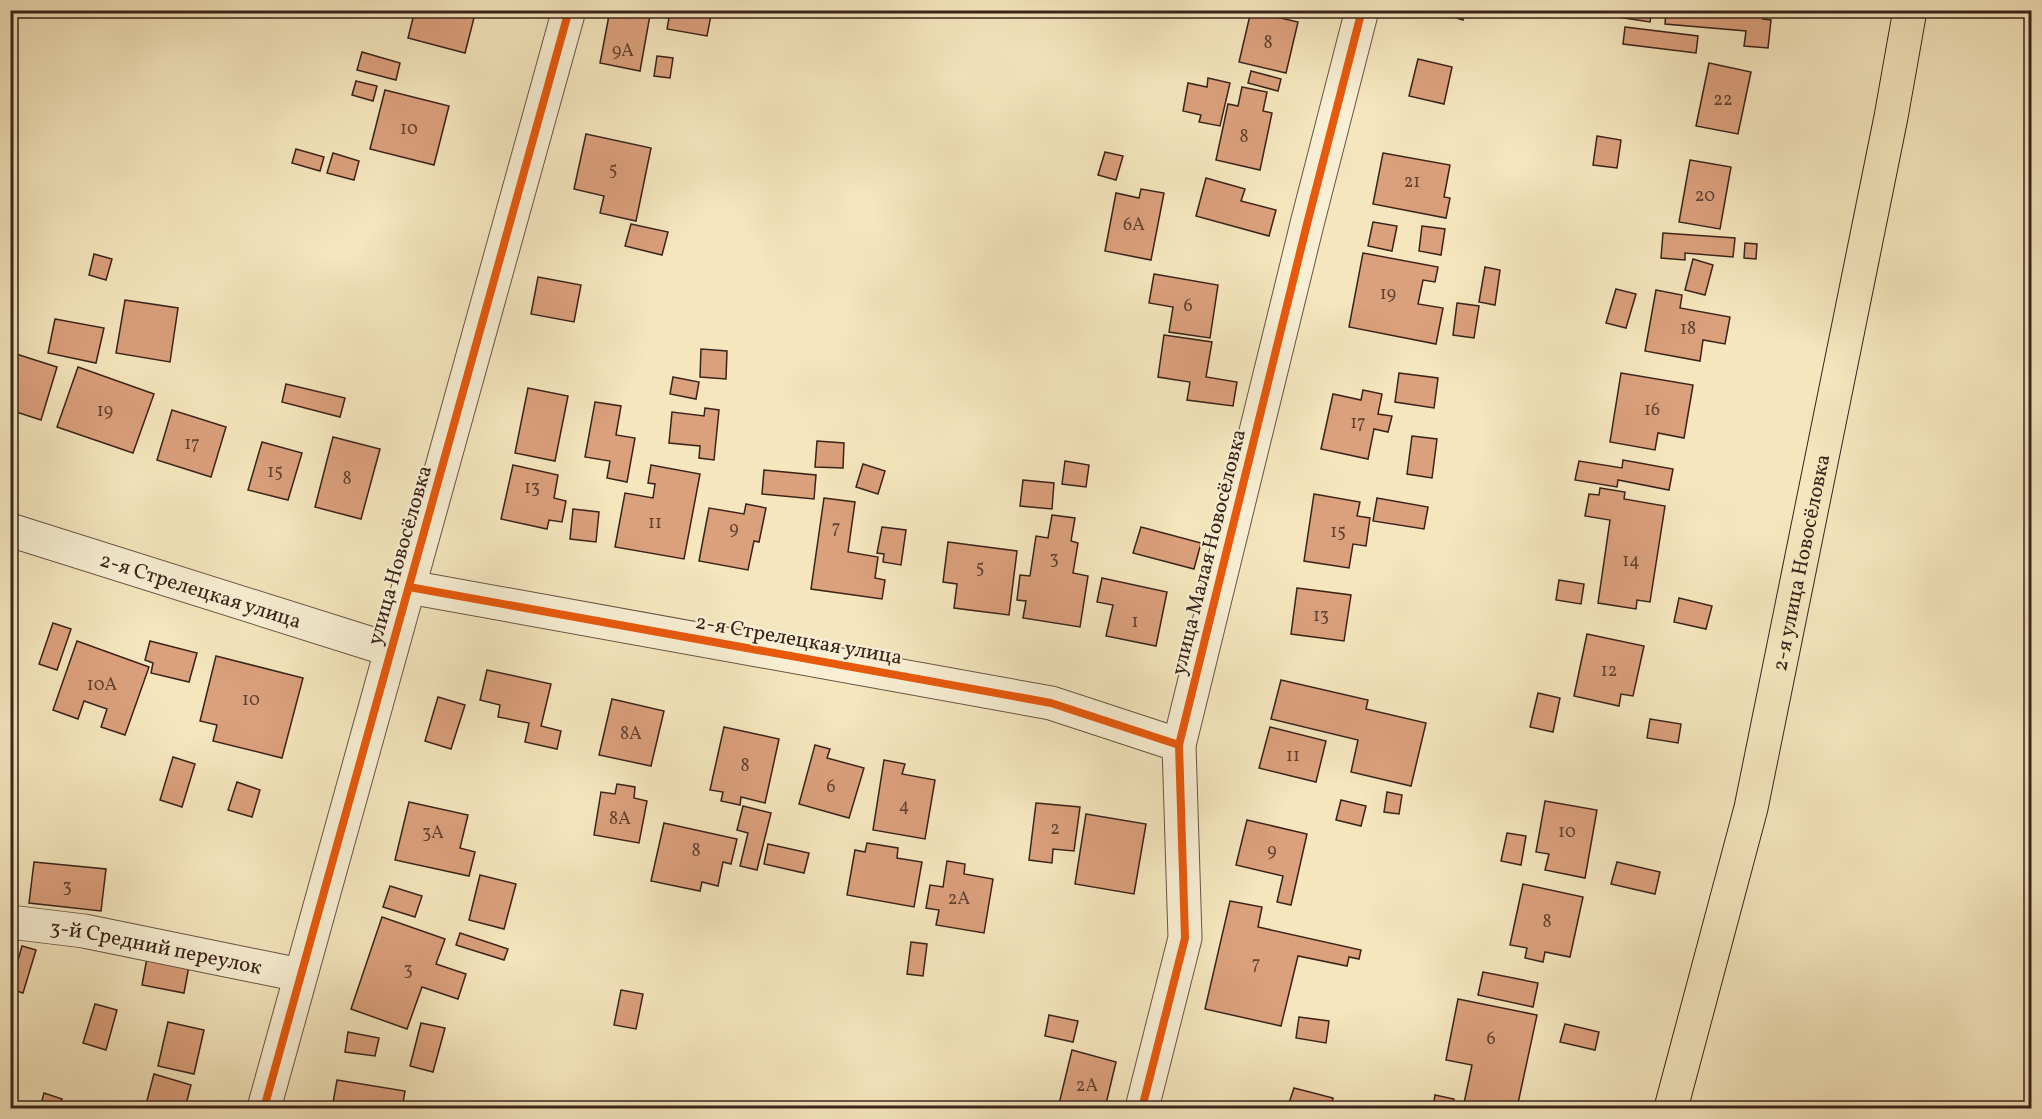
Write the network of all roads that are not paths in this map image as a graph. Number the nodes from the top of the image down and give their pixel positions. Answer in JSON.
{"nodes":[{"id":1,"x":569,"y":10,"type":"edge"},
{"id":2,"x":1362,"y":10,"type":"edge"},
{"id":3,"x":1910,"y":10,"type":"edge"},
{"id":4,"x":10,"y":530,"type":"edge"},
{"id":5,"x":409,"y":587,"type":"junction"},
{"id":6,"x":391,"y":650,"type":"junction"},
{"id":7,"x":1179,"y":745,"type":"junction"},
{"id":8,"x":10,"y":922,"type":"edge"},
{"id":9,"x":300,"y":975,"type":"junction"},
{"id":10,"x":264,"y":1108,"type":"edge"},
{"id":11,"x":1142,"y":1108,"type":"edge"},
{"id":12,"x":1671,"y":1108,"type":"edge"}],
"edges":[{"from":1,"to":5,"type":"street","name":"улица Новосёловка"},
{"from":2,"to":7,"type":"street","name":"улица Малая Новосёловка"},
{"from":3,"to":12,"type":"main road","name":"2-я улица Новосёловка"},
{"from":4,"to":6,"type":"street","name":"2-я Стрелецкая улица"},
{"from":5,"to":6,"type":"street","name":"улица Новосёловка"},
{"from":5,"to":7,"type":"street","name":"2-я Стрелецкая улица"},
{"from":6,"to":9,"type":"street","name":"улица Новосёловка"},
{"from":7,"to":11,"type":"street","name":"улица Малая Новосёловка"},
{"from":8,"to":9,"type":"street","name":"3-й Средний переулок"},
{"from":9,"to":10,"type":"street","name":"улица Новосёловка"}]}
